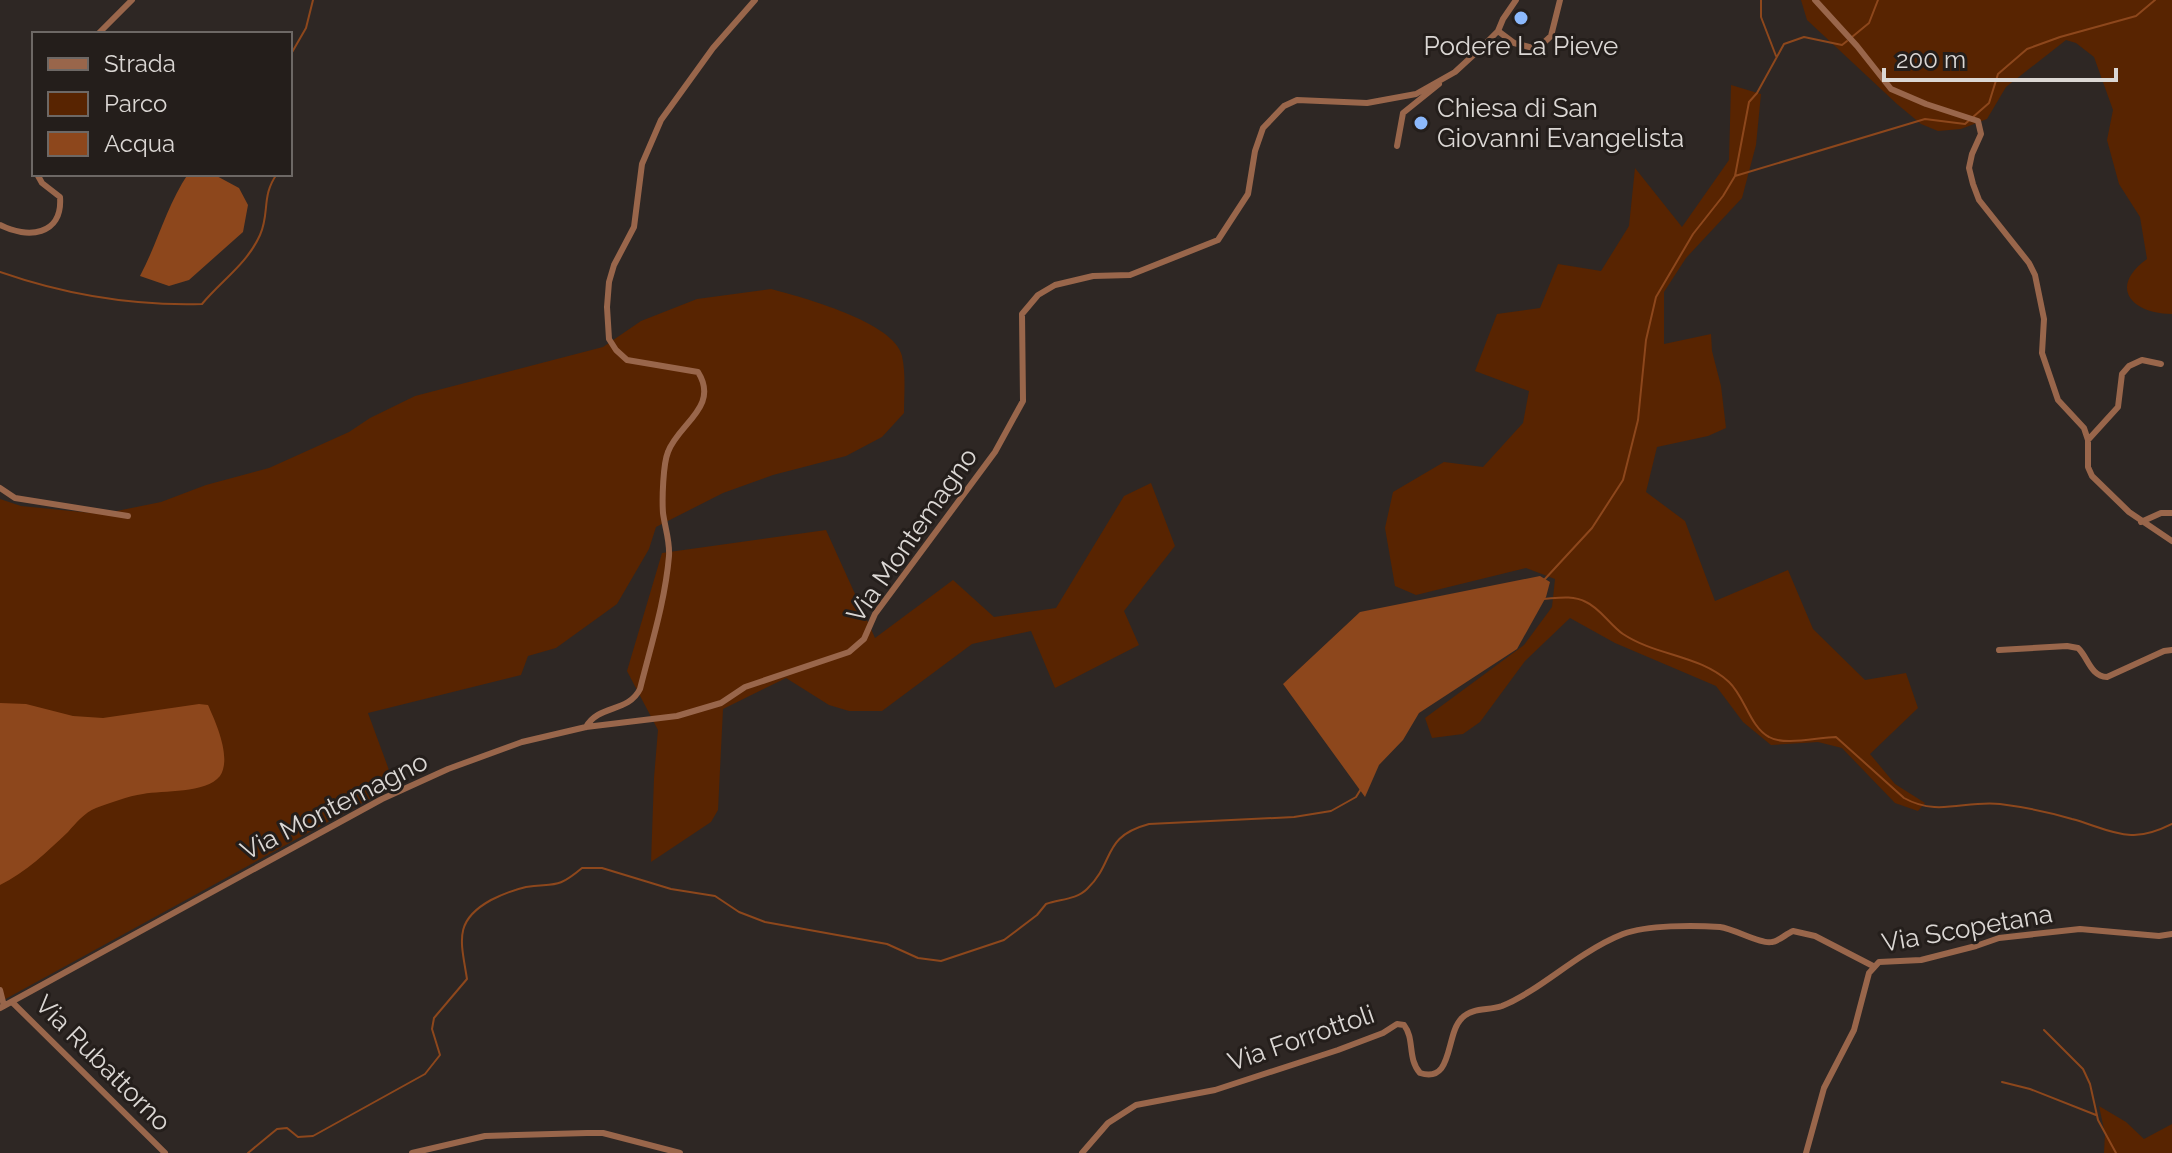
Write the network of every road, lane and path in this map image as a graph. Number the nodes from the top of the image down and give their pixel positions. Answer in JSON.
{"nodes":[{"id":1,"x":132,"y":0,"type":"edge"},
{"id":2,"x":755,"y":0,"type":"edge"},
{"id":3,"x":1516,"y":0,"type":"edge"},
{"id":4,"x":1560,"y":0,"type":"edge"},
{"id":5,"x":1815,"y":0,"type":"edge"},
{"id":6,"x":1498,"y":31,"type":"junction"},
{"id":7,"x":100,"y":32,"type":"edge"},
{"id":8,"x":1455,"y":72,"type":"junction"},
{"id":9,"x":1397,"y":146,"type":"dead end"},
{"id":10,"x":38,"y":176,"type":"edge"},
{"id":11,"x":0,"y":225,"type":"edge"},
{"id":12,"x":2161,"y":364,"type":"dead end"},
{"id":13,"x":2088,"y":440,"type":"junction"},
{"id":14,"x":0,"y":488,"type":"edge"},
{"id":15,"x":2172,"y":513,"type":"edge"},
{"id":16,"x":128,"y":516,"type":"dead end"},
{"id":17,"x":2141,"y":522,"type":"junction"},
{"id":18,"x":2172,"y":541,"type":"edge"},
{"id":19,"x":1999,"y":650,"type":"dead end"},
{"id":20,"x":2172,"y":650,"type":"edge"},
{"id":21,"x":586,"y":727,"type":"junction"},
{"id":22,"x":2172,"y":934,"type":"edge"},
{"id":23,"x":1873,"y":966,"type":"junction"},
{"id":24,"x":0,"y":990,"type":"edge"},
{"id":25,"x":12,"y":1002,"type":"junction"},
{"id":26,"x":2,"y":1007,"type":"edge"},
{"id":27,"x":165,"y":1153,"type":"edge"},
{"id":28,"x":412,"y":1153,"type":"edge"},
{"id":29,"x":680,"y":1153,"type":"edge"},
{"id":30,"x":1082,"y":1153,"type":"edge"},
{"id":31,"x":1806,"y":1153,"type":"edge"}],
"edges":[{"from":1,"to":7,"type":"street"},
{"from":2,"to":21,"type":"street"},
{"from":3,"to":6,"type":"street","name":"Via Montemagno"},
{"from":4,"to":6,"type":"street"},
{"from":5,"to":13,"type":"street"},
{"from":6,"to":8,"type":"street","name":"Via Montemagno"},
{"from":8,"to":9,"type":"street"},
{"from":8,"to":21,"type":"street","name":"Via Montemagno"},
{"from":10,"to":11,"type":"street"},
{"from":12,"to":13,"type":"street"},
{"from":13,"to":17,"type":"street"},
{"from":14,"to":16,"type":"street"},
{"from":15,"to":17,"type":"street"},
{"from":17,"to":18,"type":"street"},
{"from":19,"to":20,"type":"street"},
{"from":21,"to":25,"type":"street","name":"Via Montemagno"},
{"from":22,"to":23,"type":"street","name":"Via Scopetana"},
{"from":23,"to":30,"type":"street","name":"Via Forrottoli"},
{"from":23,"to":31,"type":"street","name":"Via Scopetana"},
{"from":24,"to":26,"type":"street"},
{"from":25,"to":26,"type":"street","name":"Via Montemagno"},
{"from":25,"to":27,"type":"street","name":"Via Rubattorno"},
{"from":28,"to":29,"type":"street"}]}
